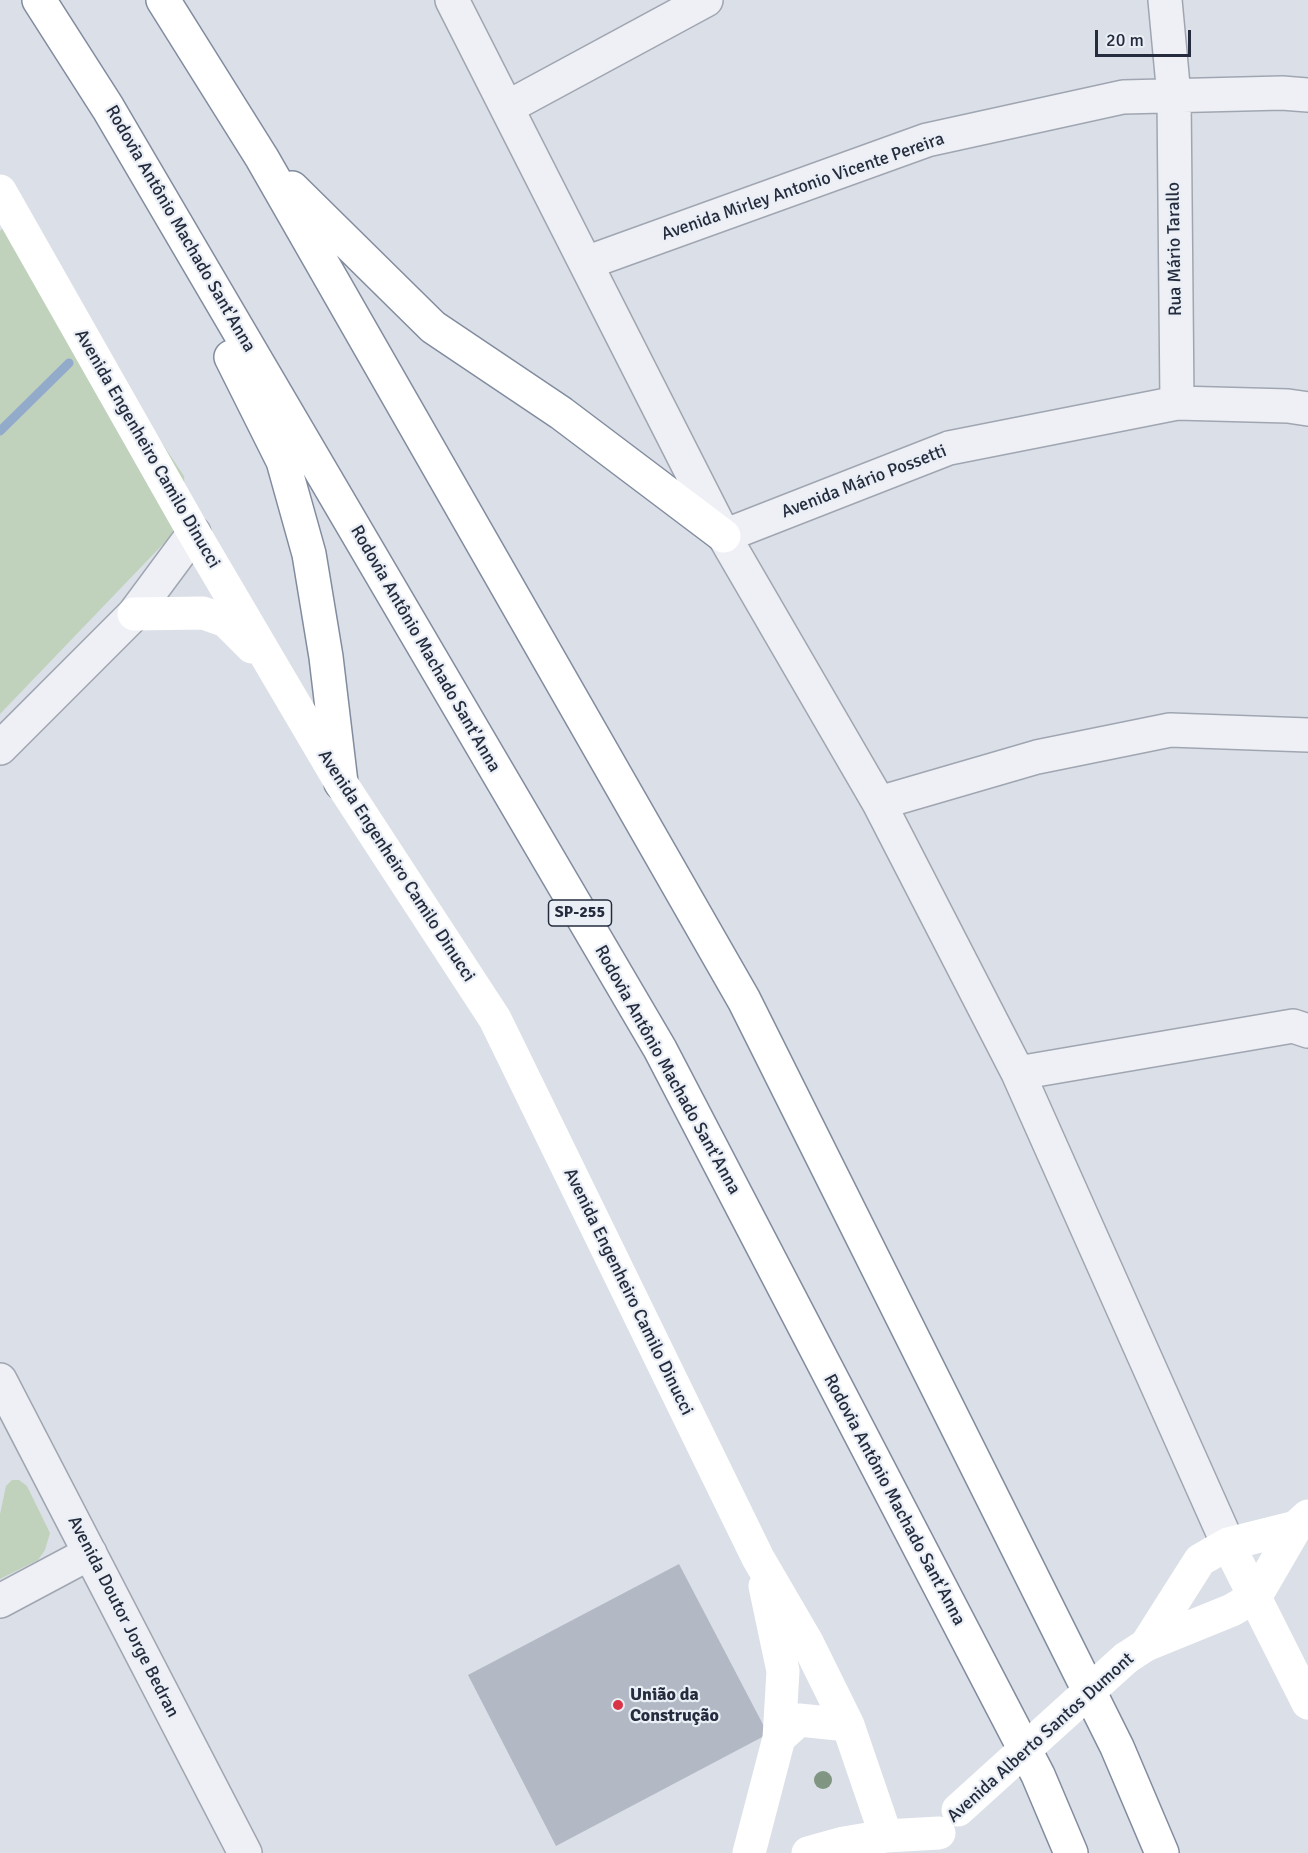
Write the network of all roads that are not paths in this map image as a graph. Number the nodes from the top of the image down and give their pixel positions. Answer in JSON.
{"nodes":[{"id":1,"x":39,"y":0,"type":"edge"},
{"id":2,"x":163,"y":0,"type":"edge"},
{"id":3,"x":452,"y":0,"type":"edge"},
{"id":4,"x":706,"y":0,"type":"edge"},
{"id":5,"x":1165,"y":0,"type":"edge"},
{"id":6,"x":1308,"y":95,"type":"edge"},
{"id":7,"x":1173,"y":96,"type":"junction"},
{"id":8,"x":508,"y":107,"type":"junction"},
{"id":9,"x":108,"y":108,"type":"junction"},
{"id":10,"x":262,"y":158,"type":"junction"},
{"id":11,"x":0,"y":190,"type":"edge"},
{"id":12,"x":586,"y":263,"type":"junction"},
{"id":13,"x":1177,"y":403,"type":"junction"},
{"id":14,"x":1308,"y":409,"type":"edge"},
{"id":15,"x":194,"y":533,"type":"junction"},
{"id":16,"x":724,"y":536,"type":"junction"},
{"id":17,"x":134,"y":614,"type":"junction"},
{"id":18,"x":275,"y":671,"type":"junction"},
{"id":19,"x":1308,"y":735,"type":"edge"},
{"id":20,"x":0,"y":748,"type":"edge"},
{"id":21,"x":340,"y":783,"type":"junction"},
{"id":22,"x":879,"y":803,"type":"junction"},
{"id":23,"x":1308,"y":1031,"type":"edge"},
{"id":24,"x":1018,"y":1073,"type":"junction"},
{"id":25,"x":0,"y":1380,"type":"edge"},
{"id":26,"x":1302,"y":1521,"type":"edge"},
{"id":27,"x":1228,"y":1544,"type":"junction"},
{"id":28,"x":90,"y":1553,"type":"junction"},
{"id":29,"x":759,"y":1558,"type":"junction"},
{"id":30,"x":1256,"y":1596,"type":"junction"},
{"id":31,"x":0,"y":1601,"type":"edge"},
{"id":32,"x":1136,"y":1651,"type":"junction"},
{"id":33,"x":1308,"y":1704,"type":"edge"},
{"id":34,"x":848,"y":1725,"type":"junction"},
{"id":35,"x":779,"y":1738,"type":"junction"},
{"id":36,"x":941,"y":1832,"type":"edge"},
{"id":37,"x":886,"y":1836,"type":"junction"},
{"id":38,"x":245,"y":1853,"type":"edge"},
{"id":39,"x":750,"y":1853,"type":"edge"},
{"id":40,"x":808,"y":1853,"type":"edge"},
{"id":41,"x":1071,"y":1853,"type":"edge"},
{"id":42,"x":1162,"y":1853,"type":"edge"}],
"edges":[{"from":1,"to":9,"type":"main road","name":"Rodovia Antônio Machado Sant'Anna","number":"SP-255"},
{"from":2,"to":10,"type":"main road"},
{"from":3,"to":8,"type":"street"},
{"from":4,"to":8,"type":"street"},
{"from":5,"to":7,"type":"street","name":"Rua Mário Tarallo"},
{"from":6,"to":7,"type":"street","name":"Avenida Mirley Antonio Vicente Pereira"},
{"from":7,"to":12,"type":"street","name":"Avenida Mirley Antonio Vicente Pereira"},
{"from":7,"to":13,"type":"street","name":"Rua Mário Tarallo"},
{"from":8,"to":12,"type":"street"},
{"from":9,"to":21,"type":"main road"},
{"from":9,"to":41,"type":"main road","name":"Rodovia Antônio Machado Sant'Anna","number":"SP-255"},
{"from":10,"to":16,"type":"main road"},
{"from":10,"to":42,"type":"main road"},
{"from":11,"to":15,"type":"main road","name":"Avenida Engenheiro Camilo Dinucci"},
{"from":12,"to":16,"type":"street"},
{"from":13,"to":14,"type":"street","name":"Avenida Mário Possetti"},
{"from":13,"to":16,"type":"street","name":"Avenida Mário Possetti"},
{"from":15,"to":17,"type":"street"},
{"from":15,"to":18,"type":"main road","name":"Avenida Engenheiro Camilo Dinucci"},
{"from":16,"to":22,"type":"street"},
{"from":17,"to":18,"type":"main road"},
{"from":17,"to":20,"type":"street"},
{"from":18,"to":21,"type":"main road","name":"Avenida Engenheiro Camilo Dinucci"},
{"from":19,"to":22,"type":"street"},
{"from":21,"to":29,"type":"main road","name":"Avenida Engenheiro Camilo Dinucci"},
{"from":22,"to":24,"type":"street"},
{"from":23,"to":24,"type":"street"},
{"from":24,"to":27,"type":"street"},
{"from":25,"to":28,"type":"street","name":"Avenida Doutor Jorge Bedran"},
{"from":26,"to":27,"type":"main road","name":"Avenida Alberto Santos Dumont"},
{"from":26,"to":30,"type":"main road","name":"Avenida Alberto Santos Dumont"},
{"from":27,"to":30,"type":"main road"},
{"from":27,"to":32,"type":"main road","name":"Avenida Alberto Santos Dumont"},
{"from":28,"to":31,"type":"street"},
{"from":28,"to":38,"type":"street","name":"Avenida Doutor Jorge Bedran"},
{"from":29,"to":34,"type":"main road","name":"Avenida Engenheiro Camilo Dinucci"},
{"from":29,"to":35,"type":"main road","name":"Avenida Engenheiro Camilo Dinucci"},
{"from":30,"to":32,"type":"main road","name":"Avenida Alberto Santos Dumont"},
{"from":30,"to":33,"type":"main road"},
{"from":32,"to":36,"type":"main road","name":"Avenida Alberto Santos Dumont","bridge":true},
{"from":34,"to":35,"type":"main road"},
{"from":34,"to":37,"type":"main road","name":"Avenida Engenheiro Camilo Dinucci"},
{"from":35,"to":39,"type":"main road","name":"Avenida Engenheiro Camilo Dinucci"},
{"from":36,"to":37,"type":"main road"},
{"from":37,"to":40,"type":"main road"}]}
